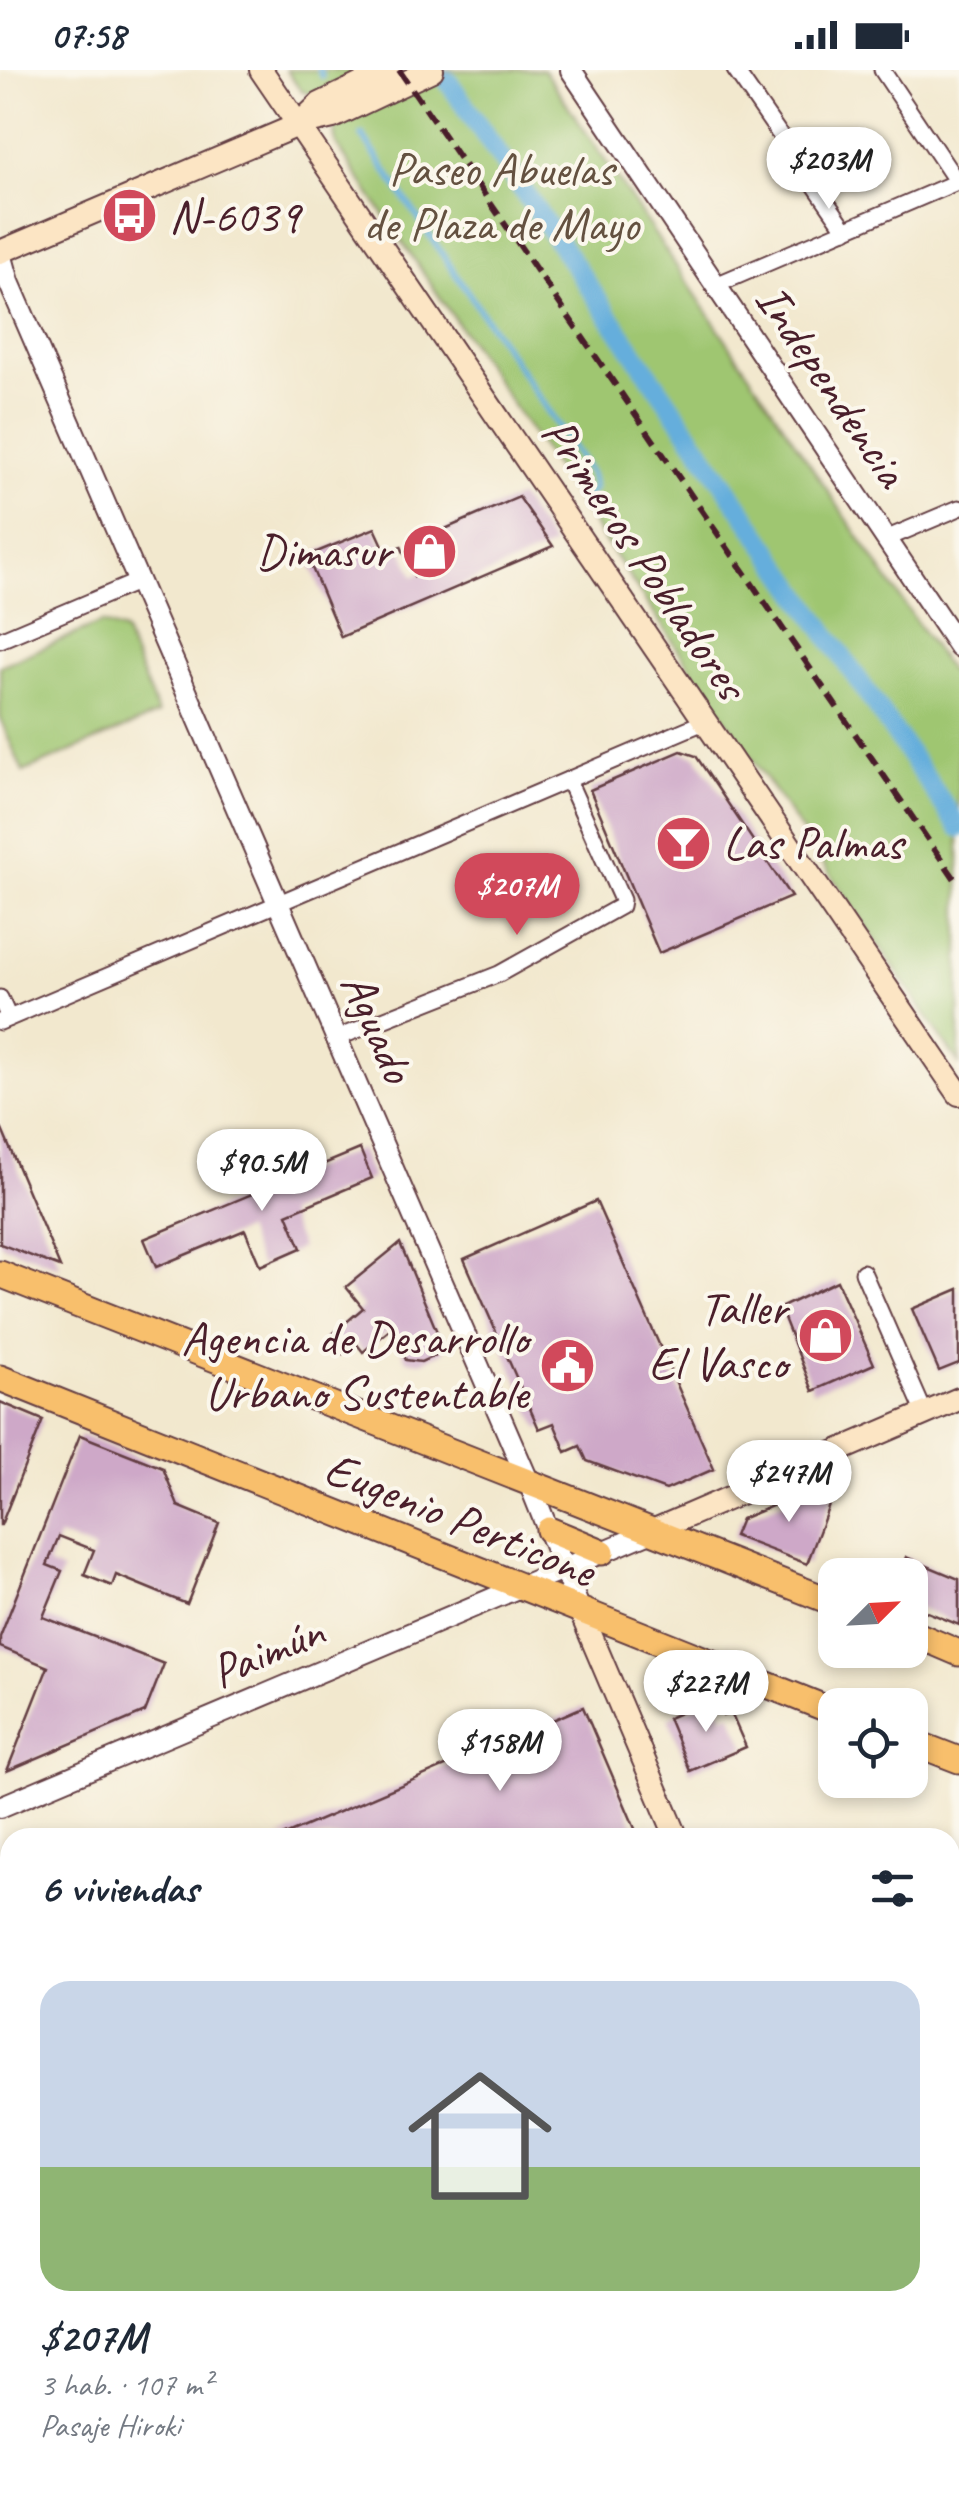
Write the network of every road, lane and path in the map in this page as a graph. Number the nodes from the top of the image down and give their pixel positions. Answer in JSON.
{"nodes":[{"id":1,"x":261,"y":70,"type":"edge"},
{"id":2,"x":390,"y":70,"type":"edge"},
{"id":3,"x":432,"y":70,"type":"edge"},
{"id":4,"x":570,"y":70,"type":"edge"},
{"id":5,"x":736,"y":70,"type":"edge"},
{"id":6,"x":882,"y":70,"type":"edge"},
{"id":7,"x":298,"y":126,"type":"junction"},
{"id":8,"x":958,"y":181,"type":"edge"},
{"id":9,"x":846,"y":230,"type":"junction"},
{"id":10,"x":0,"y":251,"type":"edge"},
{"id":11,"x":716,"y":285,"type":"junction"},
{"id":12,"x":959,"y":508,"type":"edge"},
{"id":13,"x":888,"y":538,"type":"junction"},
{"id":14,"x":139,"y":581,"type":"junction"},
{"id":15,"x":0,"y":640,"type":"edge"},
{"id":16,"x":959,"y":647,"type":"edge"},
{"id":17,"x":706,"y":721,"type":"junction"},
{"id":18,"x":568,"y":780,"type":"junction"},
{"id":19,"x":278,"y":904,"type":"junction"},
{"id":20,"x":0,"y":998,"type":"edge"},
{"id":21,"x":4,"y":1020,"type":"edge"},
{"id":22,"x":336,"y":1038,"type":"junction"},
{"id":23,"x":959,"y":1094,"type":"edge"},
{"id":24,"x":863,"y":1272,"type":"dead end"},
{"id":25,"x":0,"y":1274,"type":"edge"},
{"id":26,"x":0,"y":1378,"type":"edge"},
{"id":27,"x":959,"y":1400,"type":"edge"},
{"id":28,"x":925,"y":1414,"type":"junction"},
{"id":29,"x":530,"y":1484,"type":"junction"},
{"id":30,"x":548,"y":1530,"type":"junction"},
{"id":31,"x":650,"y":1532,"type":"junction"},
{"id":32,"x":602,"y":1552,"type":"junction"},
{"id":33,"x":564,"y":1568,"type":"junction"},
{"id":34,"x":518,"y":1588,"type":"junction"},
{"id":35,"x":818,"y":1596,"type":"edge"},
{"id":36,"x":582,"y":1615,"type":"junction"},
{"id":37,"x":928,"y":1640,"type":"edge"},
{"id":38,"x":959,"y":1653,"type":"edge"},
{"id":39,"x":818,"y":1705,"type":"edge"},
{"id":40,"x":928,"y":1748,"type":"edge"},
{"id":41,"x":959,"y":1760,"type":"edge"},
{"id":42,"x":0,"y":1807,"type":"edge"},
{"id":43,"x":673,"y":1828,"type":"edge"}],
"edges":[{"from":1,"to":7,"type":"main road","name":"Primeros Pobladores"},
{"from":2,"to":7,"type":"main road"},
{"from":3,"to":7,"type":"main road"},
{"from":4,"to":11,"type":"street","name":"Independencia"},
{"from":5,"to":9,"type":"street"},
{"from":6,"to":8,"type":"street"},
{"from":7,"to":10,"type":"main road"},
{"from":7,"to":17,"type":"main road","name":"Primeros Pobladores"},
{"from":8,"to":9,"type":"street"},
{"from":9,"to":11,"type":"street"},
{"from":10,"to":14,"type":"street","name":"Aguado"},
{"from":11,"to":13,"type":"street","name":"Independencia"},
{"from":12,"to":13,"type":"street"},
{"from":13,"to":16,"type":"street","name":"Independencia"},
{"from":14,"to":15,"type":"street"},
{"from":14,"to":19,"type":"street","name":"Aguado"},
{"from":17,"to":18,"type":"street"},
{"from":17,"to":23,"type":"main road","name":"Primeros Pobladores"},
{"from":18,"to":19,"type":"street"},
{"from":18,"to":22,"type":"street"},
{"from":19,"to":21,"type":"street"},
{"from":19,"to":22,"type":"street","name":"Aguado"},
{"from":20,"to":21,"type":"street"},
{"from":22,"to":29,"type":"street","name":"Aguado"},
{"from":24,"to":28,"type":"street"},
{"from":25,"to":29,"type":"highway"},
{"from":26,"to":34,"type":"highway","name":"Eugenio Perticone"},
{"from":27,"to":28,"type":"main road"},
{"from":28,"to":31,"type":"main road"},
{"from":29,"to":30,"type":"street","name":"Aguado"},
{"from":29,"to":31,"type":"highway"},
{"from":30,"to":32,"type":"highway"},
{"from":30,"to":33,"type":"street","name":"Aguado"},
{"from":31,"to":32,"type":"street","name":"Paimún"},
{"from":31,"to":35,"type":"highway"},
{"from":32,"to":33,"type":"street","name":"Paimún"},
{"from":33,"to":34,"type":"street","name":"Paimún"},
{"from":33,"to":36,"type":"street","name":"Aguado"},
{"from":34,"to":36,"type":"highway","name":"Eugenio Perticone"},
{"from":34,"to":42,"type":"street","name":"Paimún"},
{"from":36,"to":39,"type":"highway","name":"Eugenio Perticone"},
{"from":36,"to":43,"type":"main road","name":"Aguado"},
{"from":37,"to":38,"type":"highway"},
{"from":40,"to":41,"type":"highway"}]}
